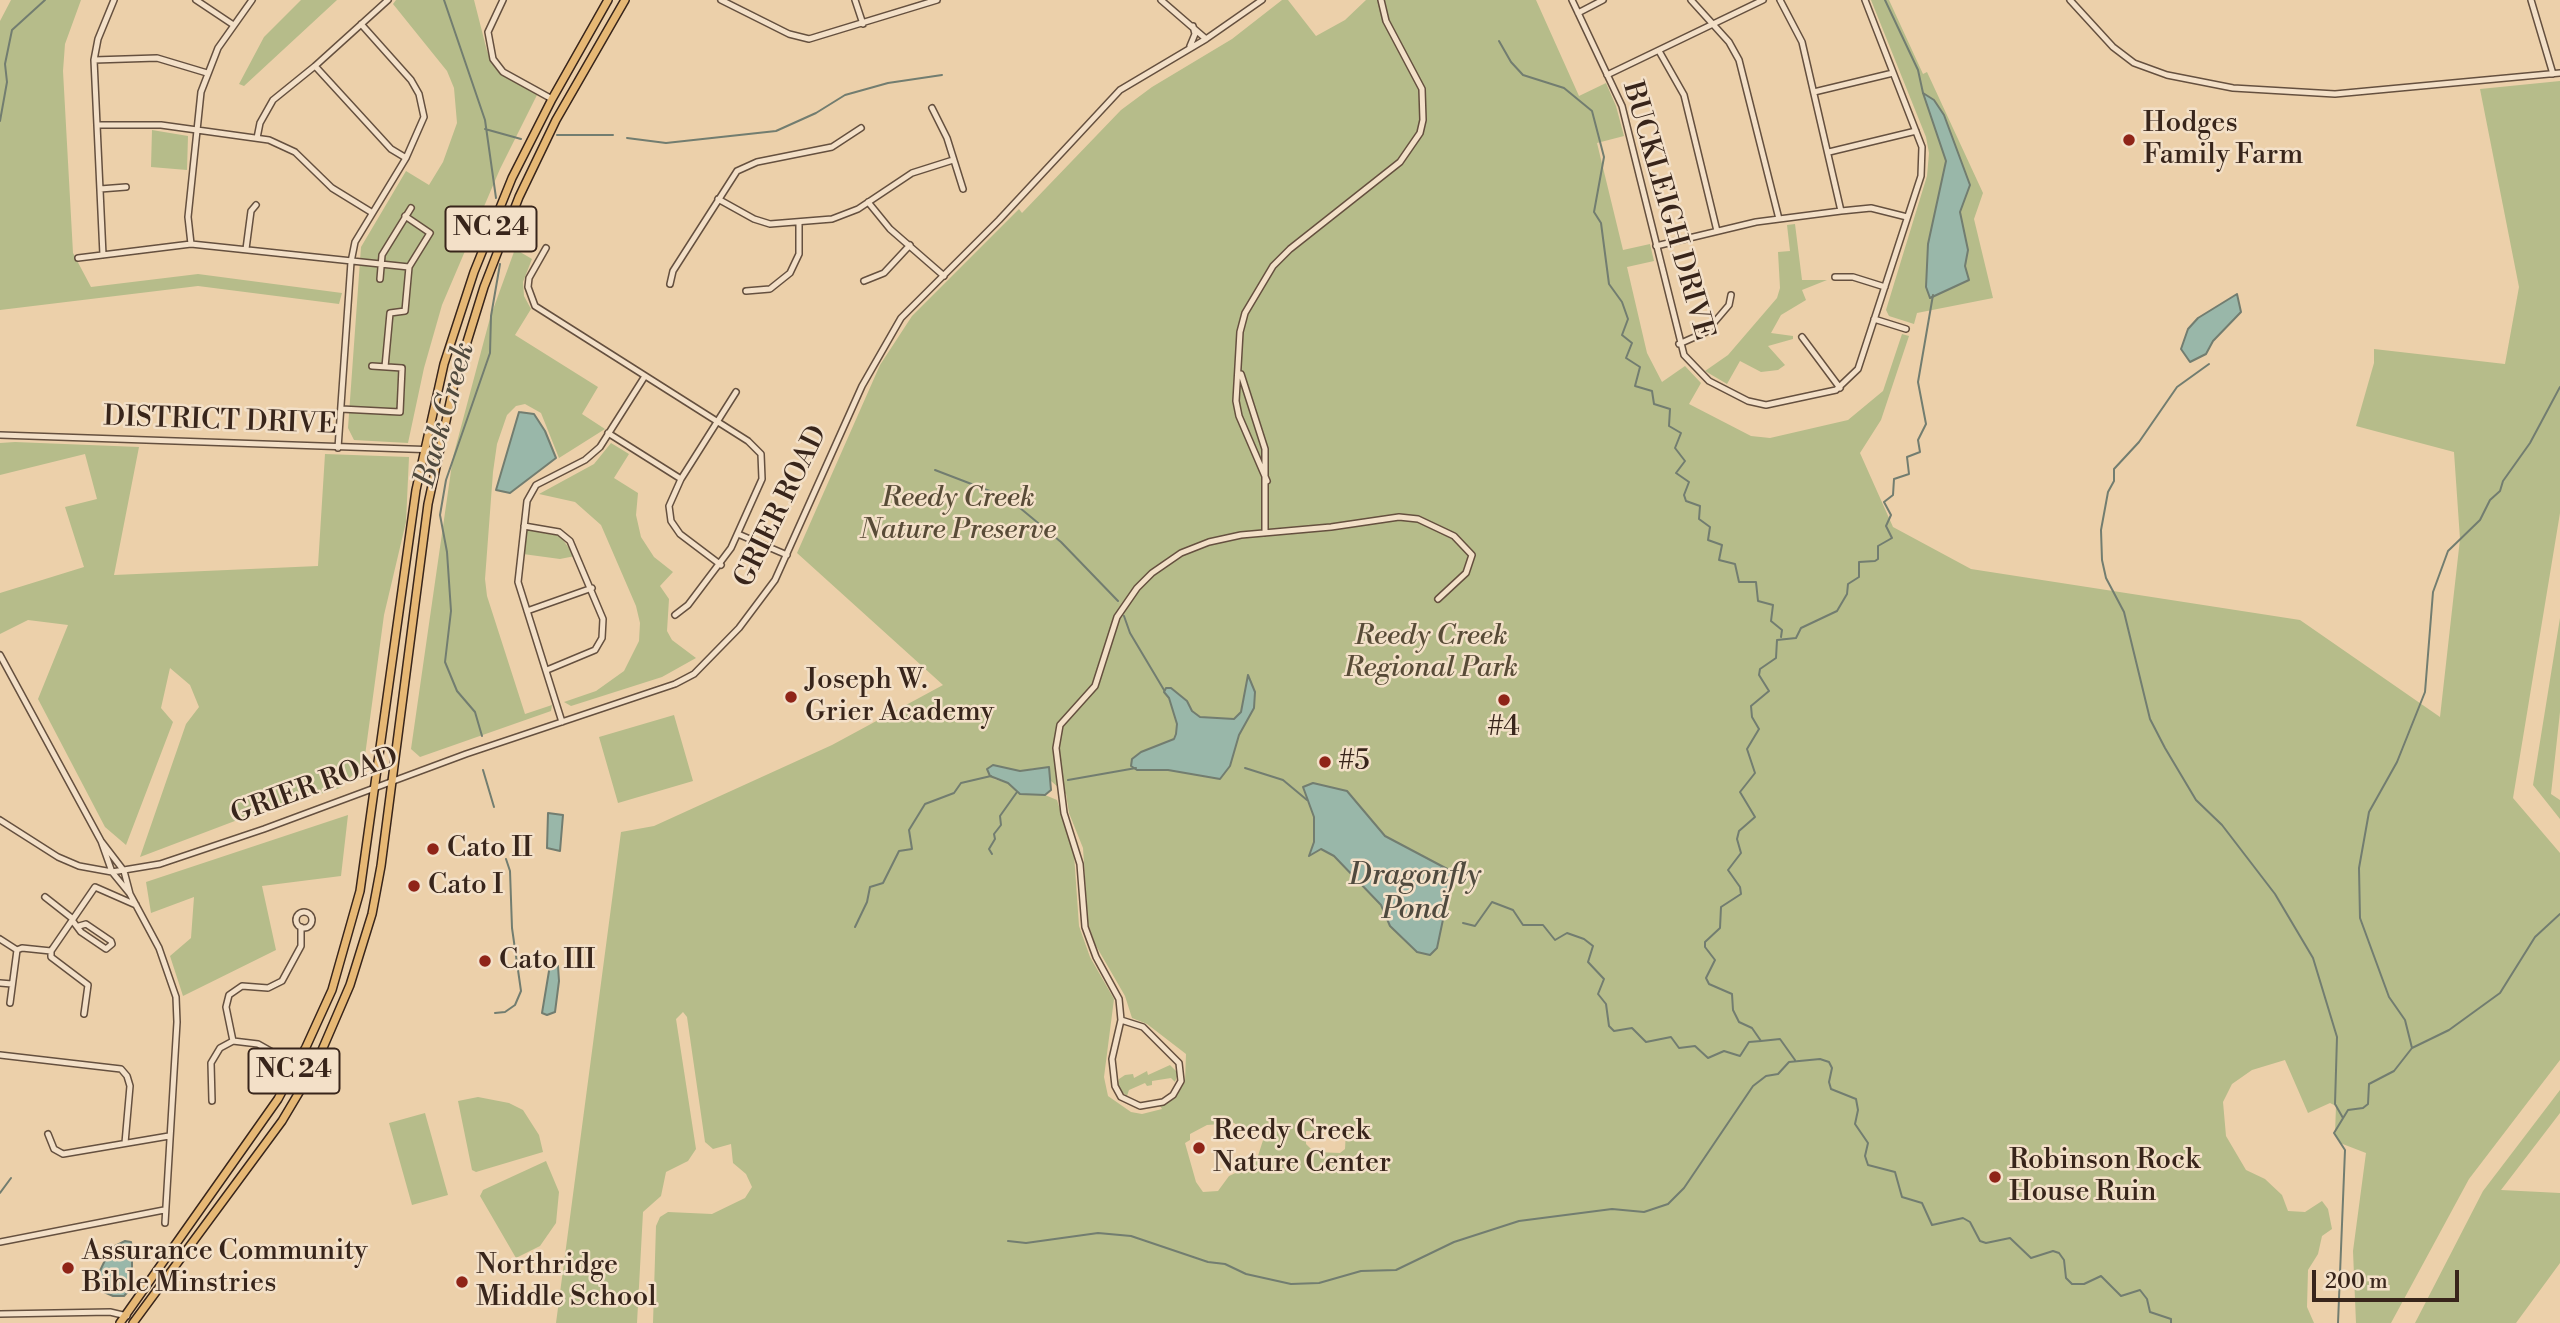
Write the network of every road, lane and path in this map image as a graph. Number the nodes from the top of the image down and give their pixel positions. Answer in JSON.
{"nodes":[{"id":1,"x":114,"y":0,"type":"edge"},
{"id":2,"x":196,"y":0,"type":"edge"},
{"id":3,"x":253,"y":0,"type":"edge"},
{"id":4,"x":388,"y":0,"type":"edge"},
{"id":5,"x":503,"y":0,"type":"edge"},
{"id":6,"x":608,"y":0,"type":"edge"},
{"id":7,"x":625,"y":0,"type":"edge"},
{"id":8,"x":721,"y":0,"type":"edge"},
{"id":9,"x":855,"y":0,"type":"edge"},
{"id":10,"x":937,"y":0,"type":"edge"},
{"id":11,"x":1161,"y":0,"type":"edge"},
{"id":12,"x":1262,"y":0,"type":"edge"},
{"id":13,"x":1381,"y":0,"type":"edge"},
{"id":14,"x":1572,"y":0,"type":"edge"},
{"id":15,"x":1603,"y":0,"type":"edge"},
{"id":16,"x":1691,"y":0,"type":"edge"},
{"id":17,"x":1763,"y":0,"type":"edge"},
{"id":18,"x":1780,"y":0,"type":"edge"},
{"id":19,"x":1865,"y":0,"type":"edge"},
{"id":20,"x":2070,"y":0,"type":"edge"},
{"id":21,"x":2531,"y":0,"type":"edge"},
{"id":22,"x":1578,"y":13,"type":"junction"},
{"id":23,"x":1192,"y":23,"type":"junction"},
{"id":24,"x":232,"y":24,"type":"junction"},
{"id":25,"x":361,"y":24,"type":"junction"},
{"id":26,"x":863,"y":24,"type":"junction"},
{"id":27,"x":1713,"y":25,"type":"junction"},
{"id":28,"x":1206,"y":39,"type":"junction"},
{"id":29,"x":1189,"y":48,"type":"junction"},
{"id":30,"x":1659,"y":51,"type":"junction"},
{"id":31,"x":94,"y":60,"type":"junction"},
{"id":32,"x":315,"y":66,"type":"junction"},
{"id":33,"x":207,"y":73,"type":"junction"},
{"id":34,"x":1893,"y":73,"type":"junction"},
{"id":35,"x":2560,"y":73,"type":"edge"},
{"id":36,"x":2553,"y":74,"type":"junction"},
{"id":37,"x":1607,"y":75,"type":"junction"},
{"id":38,"x":1814,"y":92,"type":"junction"},
{"id":39,"x":552,"y":99,"type":"junction"},
{"id":40,"x":932,"y":108,"type":"dead end"},
{"id":41,"x":97,"y":125,"type":"junction"},
{"id":42,"x":861,"y":128,"type":"dead end"},
{"id":43,"x":195,"y":129,"type":"junction"},
{"id":44,"x":1916,"y":131,"type":"junction"},
{"id":45,"x":257,"y":138,"type":"junction"},
{"id":46,"x":1829,"y":152,"type":"junction"},
{"id":47,"x":406,"y":158,"type":"junction"},
{"id":48,"x":953,"y":160,"type":"junction"},
{"id":49,"x":126,"y":187,"type":"dead end"},
{"id":50,"x":100,"y":189,"type":"junction"},
{"id":51,"x":962,"y":189,"type":"dead end"},
{"id":52,"x":718,"y":199,"type":"junction"},
{"id":53,"x":868,"y":202,"type":"junction"},
{"id":54,"x":256,"y":205,"type":"dead end"},
{"id":55,"x":411,"y":208,"type":"dead end"},
{"id":56,"x":1841,"y":211,"type":"junction"},
{"id":57,"x":371,"y":212,"type":"junction"},
{"id":58,"x":405,"y":216,"type":"junction"},
{"id":59,"x":1908,"y":217,"type":"junction"},
{"id":60,"x":1779,"y":219,"type":"junction"},
{"id":61,"x":799,"y":224,"type":"junction"},
{"id":62,"x":1717,"y":231,"type":"junction"},
{"id":63,"x":191,"y":244,"type":"junction"},
{"id":64,"x":910,"y":245,"type":"junction"},
{"id":65,"x":1656,"y":246,"type":"junction"},
{"id":66,"x":545,"y":248,"type":"dead end"},
{"id":67,"x":246,"y":249,"type":"junction"},
{"id":68,"x":103,"y":255,"type":"junction"},
{"id":69,"x":78,"y":258,"type":"dead end"},
{"id":70,"x":351,"y":262,"type":"junction"},
{"id":71,"x":381,"y":264,"type":"junction"},
{"id":72,"x":409,"y":267,"type":"junction"},
{"id":73,"x":944,"y":276,"type":"junction"},
{"id":74,"x":1835,"y":277,"type":"dead end"},
{"id":75,"x":380,"y":279,"type":"dead end"},
{"id":76,"x":864,"y":281,"type":"dead end"},
{"id":77,"x":670,"y":284,"type":"dead end"},
{"id":78,"x":1885,"y":287,"type":"junction"},
{"id":79,"x":746,"y":291,"type":"dead end"},
{"id":80,"x":1731,"y":295,"type":"dead end"},
{"id":81,"x":1874,"y":319,"type":"junction"},
{"id":82,"x":1906,"y":329,"type":"dead end"},
{"id":83,"x":1802,"y":337,"type":"dead end"},
{"id":84,"x":1679,"y":344,"type":"junction"},
{"id":85,"x":1239,"y":357,"type":"junction"},
{"id":86,"x":372,"y":366,"type":"dead end"},
{"id":87,"x":385,"y":367,"type":"junction"},
{"id":88,"x":645,"y":376,"type":"junction"},
{"id":89,"x":1840,"y":388,"type":"junction"},
{"id":90,"x":736,"y":392,"type":"dead end"},
{"id":91,"x":341,"y":409,"type":"junction"},
{"id":92,"x":717,"y":421,"type":"junction"},
{"id":93,"x":608,"y":433,"type":"junction"},
{"id":94,"x":0,"y":435,"type":"edge"},
{"id":95,"x":338,"y":448,"type":"junction"},
{"id":96,"x":423,"y":450,"type":"junction"},
{"id":97,"x":438,"y":450,"type":"junction"},
{"id":98,"x":681,"y":479,"type":"junction"},
{"id":99,"x":1267,"y":481,"type":"junction"},
{"id":100,"x":524,"y":526,"type":"junction"},
{"id":101,"x":1265,"y":533,"type":"junction"},
{"id":102,"x":738,"y":534,"type":"junction"},
{"id":103,"x":787,"y":555,"type":"junction"},
{"id":104,"x":721,"y":565,"type":"junction"},
{"id":105,"x":592,"y":588,"type":"junction"},
{"id":106,"x":1438,"y":599,"type":"dead end"},
{"id":107,"x":527,"y":611,"type":"junction"},
{"id":108,"x":675,"y":615,"type":"dead end"},
{"id":109,"x":0,"y":655,"type":"edge"},
{"id":110,"x":547,"y":670,"type":"junction"},
{"id":111,"x":562,"y":722,"type":"junction"},
{"id":112,"x":392,"y":781,"type":"junction"},
{"id":113,"x":375,"y":788,"type":"junction"},
{"id":114,"x":0,"y":820,"type":"edge"},
{"id":115,"x":101,"y":841,"type":"junction"},
{"id":116,"x":124,"y":871,"type":"junction"},
{"id":117,"x":112,"y":872,"type":"junction"},
{"id":118,"x":130,"y":894,"type":"junction"},
{"id":119,"x":45,"y":897,"type":"dead end"},
{"id":120,"x":136,"y":905,"type":"junction"},
{"id":121,"x":72,"y":919,"type":"junction"},
{"id":122,"x":79,"y":926,"type":"junction"},
{"id":123,"x":301,"y":927,"type":"dead end"},
{"id":124,"x":0,"y":939,"type":"edge"},
{"id":125,"x":19,"y":949,"type":"junction"},
{"id":126,"x":51,"y":951,"type":"junction"},
{"id":127,"x":0,"y":983,"type":"edge"},
{"id":128,"x":12,"y":984,"type":"junction"},
{"id":129,"x":10,"y":1003,"type":"dead end"},
{"id":130,"x":84,"y":1014,"type":"dead end"},
{"id":131,"x":1121,"y":1020,"type":"junction"},
{"id":132,"x":233,"y":1041,"type":"junction"},
{"id":133,"x":0,"y":1055,"type":"edge"},
{"id":134,"x":297,"y":1066,"type":"junction"},
{"id":135,"x":212,"y":1101,"type":"dead end"},
{"id":136,"x":48,"y":1134,"type":"dead end"},
{"id":137,"x":169,"y":1136,"type":"junction"},
{"id":138,"x":125,"y":1143,"type":"junction"},
{"id":139,"x":164,"y":1210,"type":"junction"},
{"id":140,"x":165,"y":1223,"type":"dead end"},
{"id":141,"x":0,"y":1242,"type":"edge"},
{"id":142,"x":0,"y":1314,"type":"edge"},
{"id":143,"x":127,"y":1316,"type":"junction"},
{"id":144,"x":120,"y":1323,"type":"edge"},
{"id":145,"x":133,"y":1323,"type":"edge"}],
"edges":[{"from":1,"to":31,"type":"street"},
{"from":2,"to":24,"type":"street"},
{"from":3,"to":24,"type":"street"},
{"from":4,"to":25,"type":"street"},
{"from":5,"to":39,"type":"street"},
{"from":6,"to":39,"type":"main road","number":"NC 24"},
{"from":7,"to":97,"type":"main road","number":"NC 24"},
{"from":8,"to":26,"type":"street"},
{"from":9,"to":26,"type":"street"},
{"from":10,"to":26,"type":"street"},
{"from":11,"to":23,"type":"street"},
{"from":12,"to":28,"type":"street","name":"GRIER ROAD"},
{"from":13,"to":85,"type":"street"},
{"from":14,"to":22,"type":"street","name":"BUCKLEIGH DRIVE"},
{"from":15,"to":22,"type":"street"},
{"from":16,"to":27,"type":"street"},
{"from":17,"to":27,"type":"street"},
{"from":18,"to":38,"type":"street"},
{"from":19,"to":34,"type":"street"},
{"from":20,"to":36,"type":"street"},
{"from":21,"to":36,"type":"street"},
{"from":22,"to":37,"type":"street","name":"BUCKLEIGH DRIVE"},
{"from":23,"to":28,"type":"street"},
{"from":23,"to":29,"type":"street"},
{"from":24,"to":33,"type":"street"},
{"from":25,"to":32,"type":"street"},
{"from":25,"to":47,"type":"street"},
{"from":27,"to":30,"type":"street"},
{"from":27,"to":60,"type":"street"},
{"from":28,"to":29,"type":"street","name":"GRIER ROAD"},
{"from":29,"to":73,"type":"street","name":"GRIER ROAD"},
{"from":30,"to":37,"type":"street"},
{"from":30,"to":62,"type":"street"},
{"from":31,"to":33,"type":"street"},
{"from":31,"to":41,"type":"street"},
{"from":32,"to":45,"type":"street"},
{"from":32,"to":47,"type":"street"},
{"from":33,"to":43,"type":"street"},
{"from":34,"to":38,"type":"street"},
{"from":34,"to":44,"type":"street"},
{"from":35,"to":36,"type":"street"},
{"from":37,"to":65,"type":"street","name":"BUCKLEIGH DRIVE"},
{"from":38,"to":46,"type":"street"},
{"from":39,"to":96,"type":"main road","number":"NC 24"},
{"from":40,"to":48,"type":"street"},
{"from":41,"to":43,"type":"street"},
{"from":41,"to":50,"type":"street"},
{"from":42,"to":52,"type":"street"},
{"from":43,"to":45,"type":"street"},
{"from":43,"to":63,"type":"street"},
{"from":44,"to":46,"type":"street"},
{"from":44,"to":59,"type":"street"},
{"from":45,"to":57,"type":"street"},
{"from":46,"to":56,"type":"street"},
{"from":47,"to":57,"type":"street"},
{"from":48,"to":51,"type":"street"},
{"from":48,"to":53,"type":"street"},
{"from":49,"to":50,"type":"street"},
{"from":50,"to":68,"type":"street"},
{"from":52,"to":61,"type":"street"},
{"from":52,"to":77,"type":"street"},
{"from":53,"to":61,"type":"street"},
{"from":53,"to":64,"type":"street"},
{"from":54,"to":67,"type":"street"},
{"from":55,"to":58,"type":"street"},
{"from":56,"to":59,"type":"street"},
{"from":56,"to":60,"type":"street"},
{"from":57,"to":70,"type":"street"},
{"from":58,"to":71,"type":"street"},
{"from":58,"to":72,"type":"street"},
{"from":59,"to":78,"type":"street"},
{"from":60,"to":62,"type":"street"},
{"from":61,"to":79,"type":"street"},
{"from":62,"to":65,"type":"street"},
{"from":63,"to":67,"type":"street"},
{"from":63,"to":68,"type":"street"},
{"from":64,"to":73,"type":"street"},
{"from":64,"to":76,"type":"street"},
{"from":65,"to":84,"type":"street","name":"BUCKLEIGH DRIVE"},
{"from":66,"to":88,"type":"street"},
{"from":67,"to":70,"type":"street"},
{"from":68,"to":69,"type":"street"},
{"from":70,"to":71,"type":"street"},
{"from":70,"to":91,"type":"street"},
{"from":71,"to":72,"type":"street"},
{"from":71,"to":75,"type":"street"},
{"from":72,"to":87,"type":"street"},
{"from":73,"to":103,"type":"street","name":"GRIER ROAD"},
{"from":74,"to":78,"type":"street"},
{"from":78,"to":81,"type":"street"},
{"from":80,"to":84,"type":"street"},
{"from":81,"to":82,"type":"street"},
{"from":81,"to":89,"type":"street"},
{"from":83,"to":89,"type":"street"},
{"from":84,"to":89,"type":"street","name":"BUCKLEIGH DRIVE"},
{"from":85,"to":99,"type":"street"},
{"from":85,"to":99,"type":"street"},
{"from":86,"to":87,"type":"street"},
{"from":87,"to":91,"type":"street"},
{"from":88,"to":92,"type":"street"},
{"from":88,"to":93,"type":"street"},
{"from":90,"to":92,"type":"street"},
{"from":91,"to":95,"type":"street"},
{"from":92,"to":98,"type":"street"},
{"from":92,"to":102,"type":"street"},
{"from":93,"to":98,"type":"street"},
{"from":93,"to":100,"type":"street"},
{"from":94,"to":95,"type":"street","name":"DISTRICT DRIVE"},
{"from":95,"to":96,"type":"street","name":"DISTRICT DRIVE"},
{"from":96,"to":97,"type":"street","name":"DISTRICT DRIVE"},
{"from":96,"to":113,"type":"main road","number":"NC 24"},
{"from":97,"to":112,"type":"main road","number":"NC 24"},
{"from":98,"to":104,"type":"street"},
{"from":99,"to":101,"type":"street"},
{"from":100,"to":105,"type":"street"},
{"from":100,"to":107,"type":"street"},
{"from":101,"to":106,"type":"street"},
{"from":101,"to":131,"type":"street"},
{"from":102,"to":103,"type":"street"},
{"from":102,"to":104,"type":"street"},
{"from":103,"to":111,"type":"street","name":"GRIER ROAD"},
{"from":104,"to":108,"type":"street"},
{"from":105,"to":107,"type":"street"},
{"from":105,"to":110,"type":"street"},
{"from":107,"to":110,"type":"street"},
{"from":109,"to":115,"type":"street"},
{"from":110,"to":111,"type":"street"},
{"from":111,"to":112,"type":"street","name":"GRIER ROAD"},
{"from":112,"to":113,"type":"street","name":"GRIER ROAD"},
{"from":112,"to":145,"type":"main road","number":"NC 24"},
{"from":113,"to":116,"type":"street","name":"GRIER ROAD"},
{"from":113,"to":134,"type":"main road","number":"NC 24"},
{"from":114,"to":117,"type":"street","name":"GRIER ROAD"},
{"from":115,"to":116,"type":"street"},
{"from":115,"to":117,"type":"street"},
{"from":116,"to":117,"type":"street","name":"GRIER ROAD"},
{"from":116,"to":118,"type":"street"},
{"from":117,"to":118,"type":"street"},
{"from":118,"to":120,"type":"street"},
{"from":119,"to":121,"type":"street"},
{"from":120,"to":121,"type":"street"},
{"from":120,"to":137,"type":"street"},
{"from":121,"to":122,"type":"street"},
{"from":121,"to":126,"type":"street"},
{"from":122,"to":122,"type":"street"},
{"from":123,"to":132,"type":"street"},
{"from":124,"to":125,"type":"street"},
{"from":125,"to":126,"type":"street"},
{"from":125,"to":128,"type":"street"},
{"from":126,"to":130,"type":"street"},
{"from":127,"to":128,"type":"street"},
{"from":128,"to":129,"type":"street"},
{"from":131,"to":131,"type":"street"},
{"from":132,"to":134,"type":"street"},
{"from":132,"to":135,"type":"street"},
{"from":133,"to":138,"type":"street"},
{"from":134,"to":143,"type":"main road","number":"NC 24"},
{"from":136,"to":138,"type":"street"},
{"from":137,"to":138,"type":"street"},
{"from":137,"to":139,"type":"street"},
{"from":139,"to":140,"type":"street"},
{"from":139,"to":141,"type":"street"},
{"from":142,"to":143,"type":"street"},
{"from":143,"to":144,"type":"main road","number":"NC 24"}]}
